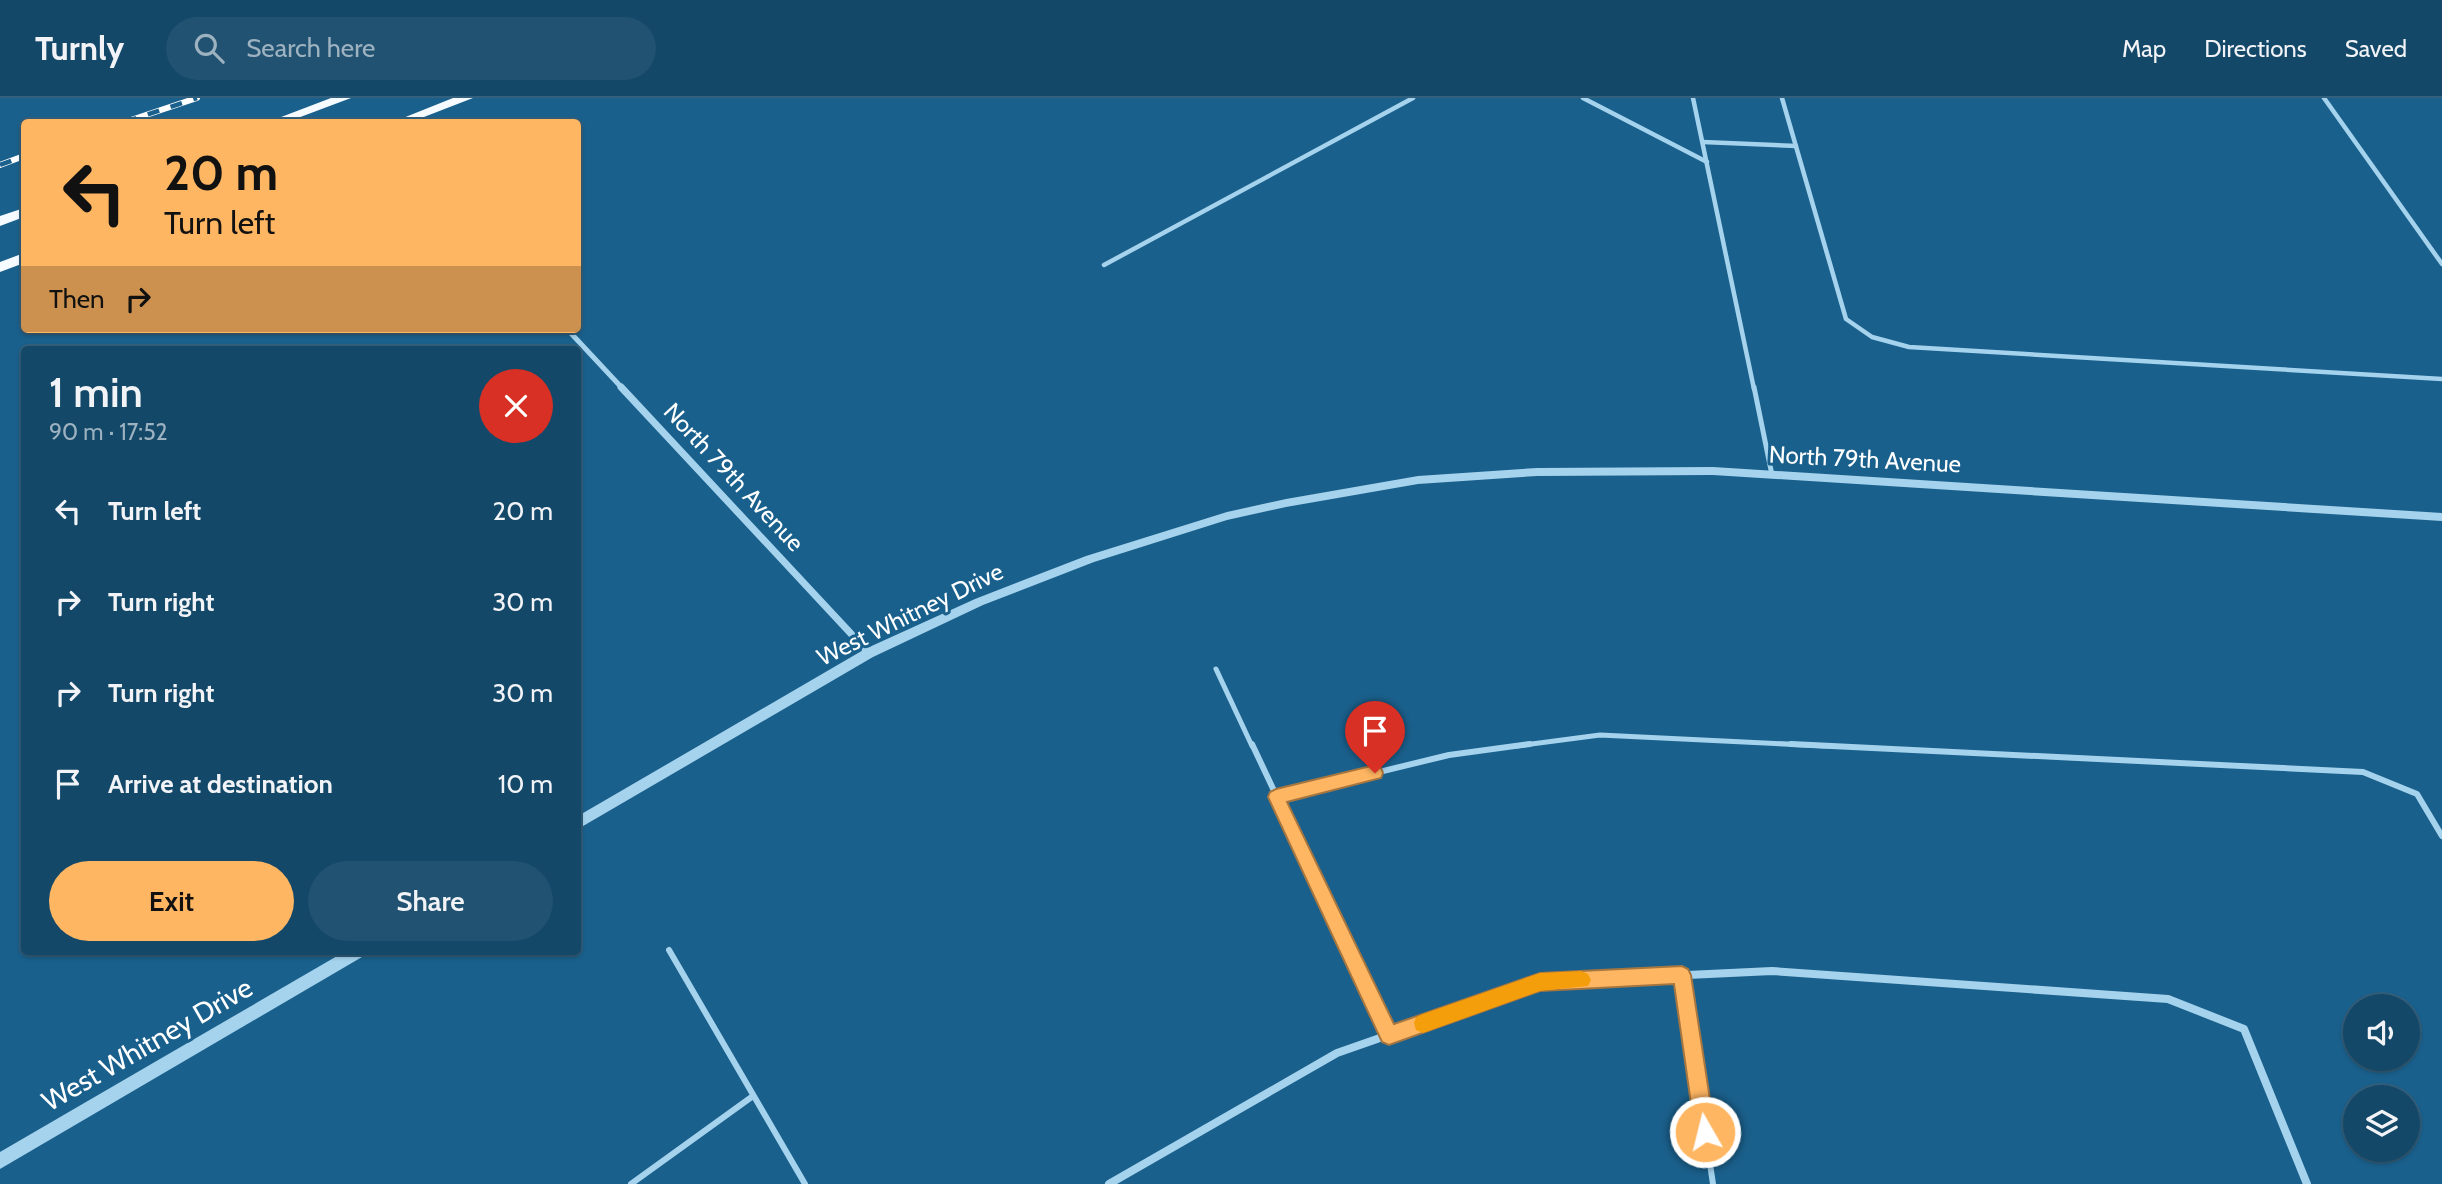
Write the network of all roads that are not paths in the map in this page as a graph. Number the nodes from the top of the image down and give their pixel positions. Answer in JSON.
{"nodes":[{"id":1,"x":344,"y":98,"type":"edge"},
{"id":2,"x":466,"y":98,"type":"edge"},
{"id":3,"x":1413,"y":98,"type":"edge"},
{"id":4,"x":1583,"y":98,"type":"edge"},
{"id":5,"x":1693,"y":98,"type":"edge"},
{"id":6,"x":1782,"y":98,"type":"edge"},
{"id":7,"x":2324,"y":98,"type":"edge"},
{"id":8,"x":284,"y":119,"type":"edge"},
{"id":9,"x":408,"y":119,"type":"edge"},
{"id":10,"x":1703,"y":142,"type":"junction"},
{"id":11,"x":1796,"y":146,"type":"junction"},
{"id":12,"x":1707,"y":162,"type":"junction"},
{"id":13,"x":21,"y":213,"type":"edge"},
{"id":14,"x":0,"y":221,"type":"edge"},
{"id":15,"x":21,"y":259,"type":"edge"},
{"id":16,"x":2442,"y":264,"type":"edge"},
{"id":17,"x":1104,"y":265,"type":"dead end"},
{"id":18,"x":0,"y":267,"type":"edge"},
{"id":19,"x":571,"y":333,"type":"edge"},
{"id":20,"x":2442,"y":379,"type":"edge"},
{"id":21,"x":1772,"y":475,"type":"junction"},
{"id":22,"x":1286,"y":503,"type":"joint"},
{"id":23,"x":2442,"y":517,"type":"edge"},
{"id":24,"x":869,"y":653,"type":"junction"},
{"id":25,"x":1216,"y":669,"type":"dead end"},
{"id":26,"x":1276,"y":797,"type":"junction"},
{"id":27,"x":581,"y":821,"type":"edge"},
{"id":28,"x":2442,"y":836,"type":"edge"},
{"id":29,"x":669,"y":950,"type":"dead end"},
{"id":30,"x":352,"y":955,"type":"edge"},
{"id":31,"x":1682,"y":975,"type":"junction"},
{"id":32,"x":1389,"y":1035,"type":"junction"},
{"id":33,"x":753,"y":1096,"type":"junction"},
{"id":34,"x":0,"y":1161,"type":"edge"},
{"id":35,"x":631,"y":1184,"type":"edge"},
{"id":36,"x":804,"y":1184,"type":"edge"},
{"id":37,"x":1109,"y":1184,"type":"edge"},
{"id":38,"x":1713,"y":1184,"type":"edge"},
{"id":39,"x":2308,"y":1184,"type":"edge"}],
"edges":[{"from":1,"to":8,"type":"highway"},
{"from":2,"to":9,"type":"highway"},
{"from":3,"to":17,"type":"lane"},
{"from":4,"to":12,"type":"lane"},
{"from":5,"to":10,"type":"lane"},
{"from":6,"to":11,"type":"lane"},
{"from":7,"to":16,"type":"lane"},
{"from":10,"to":11,"type":"lane"},
{"from":10,"to":12,"type":"lane"},
{"from":11,"to":20,"type":"lane"},
{"from":12,"to":21,"type":"lane"},
{"from":13,"to":14,"type":"highway"},
{"from":15,"to":18,"type":"highway"},
{"from":19,"to":24,"type":"street","name":"North 79th Avenue"},
{"from":21,"to":22,"type":"street","name":"North 79th Avenue"},
{"from":21,"to":23,"type":"street","name":"North 79th Avenue"},
{"from":22,"to":24,"type":"street","name":"West Whitney Drive"},
{"from":24,"to":27,"type":"street","name":"West Whitney Drive"},
{"from":25,"to":26,"type":"lane"},
{"from":26,"to":28,"type":"lane"},
{"from":26,"to":32,"type":"lane"},
{"from":29,"to":33,"type":"lane"},
{"from":30,"to":34,"type":"street","name":"West Whitney Drive"},
{"from":31,"to":32,"type":"street"},
{"from":31,"to":38,"type":"lane"},
{"from":31,"to":39,"type":"street"},
{"from":32,"to":37,"type":"street"},
{"from":33,"to":35,"type":"lane"},
{"from":33,"to":36,"type":"lane"}]}
